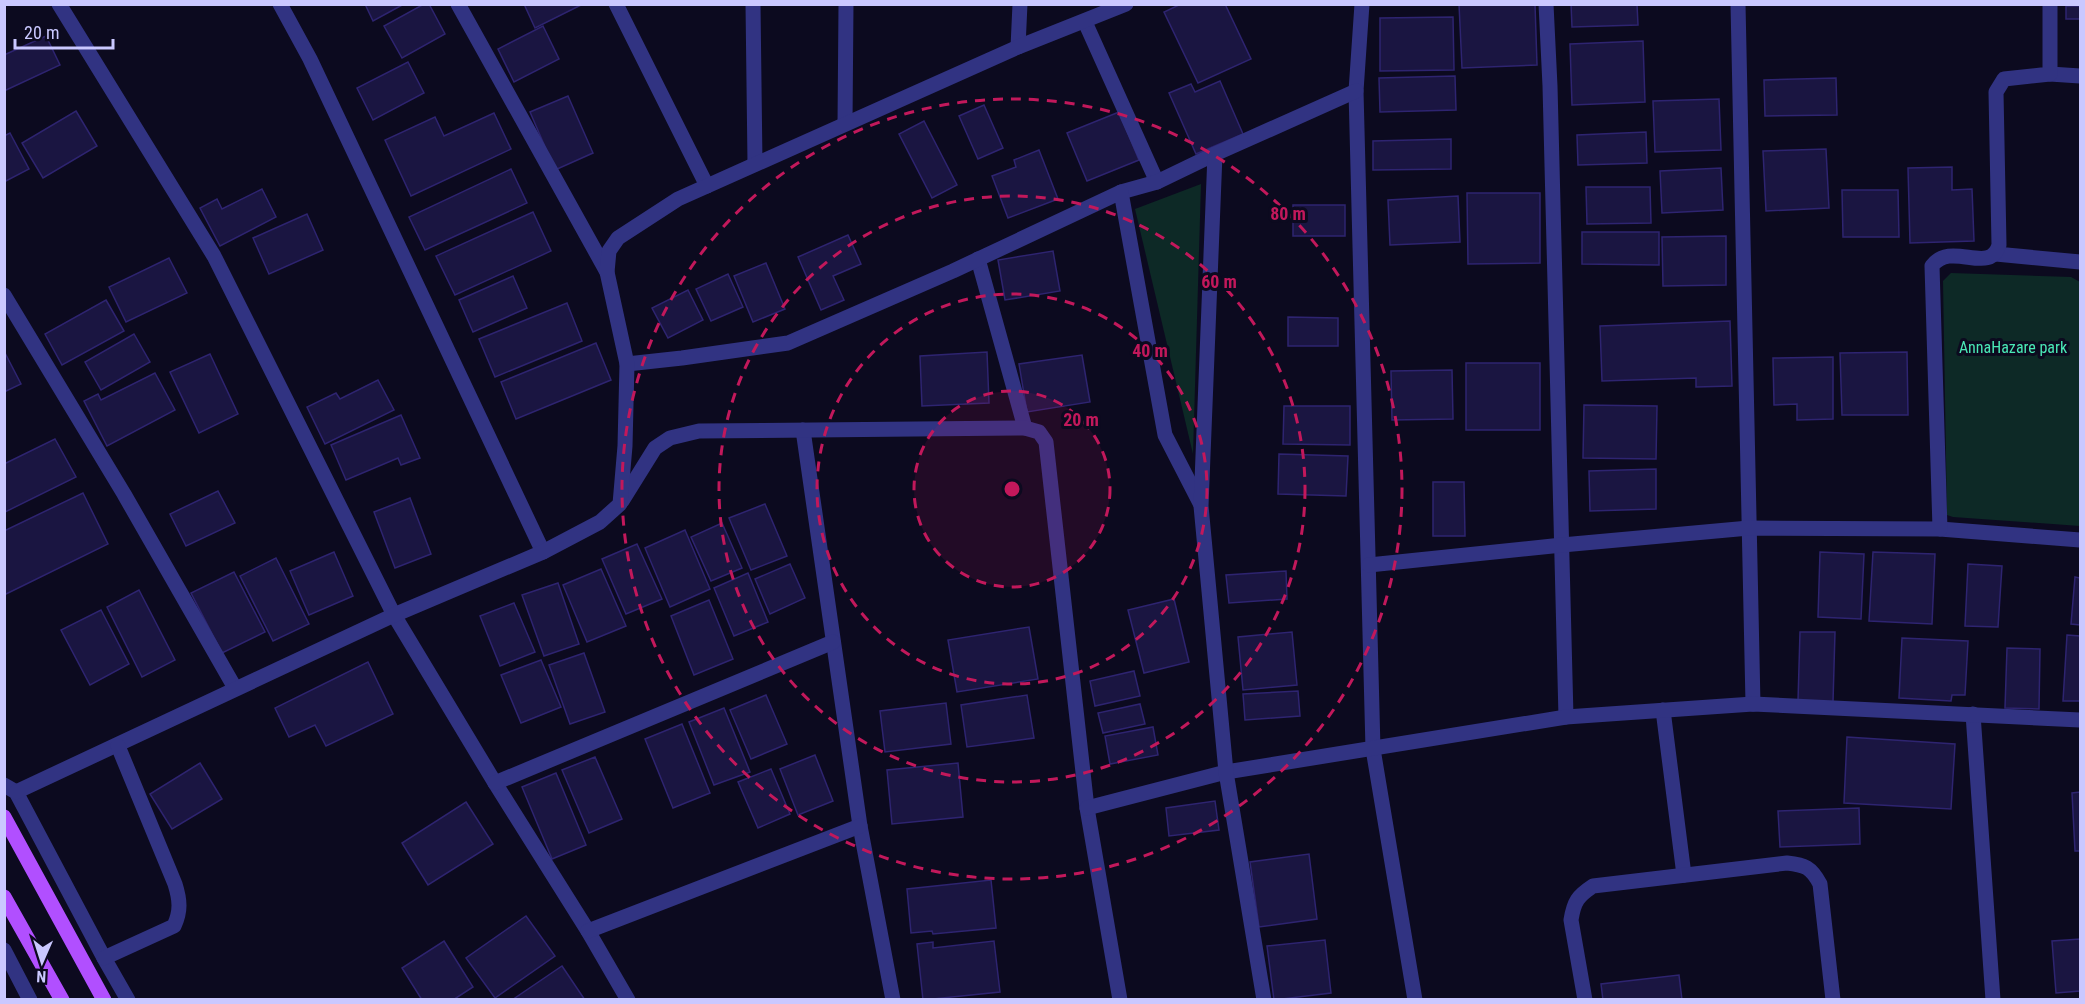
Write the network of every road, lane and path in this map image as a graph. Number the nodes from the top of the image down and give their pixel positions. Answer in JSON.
{"nodes":[{"id":1,"x":58,"y":4,"type":"edge"},
{"id":2,"x":280,"y":4,"type":"edge"},
{"id":3,"x":458,"y":4,"type":"edge"},
{"id":4,"x":753,"y":4,"type":"edge"},
{"id":5,"x":846,"y":4,"type":"edge"},
{"id":6,"x":1020,"y":4,"type":"edge"},
{"id":7,"x":1126,"y":4,"type":"edge"},
{"id":8,"x":1362,"y":4,"type":"edge"},
{"id":9,"x":1546,"y":4,"type":"edge"},
{"id":10,"x":1738,"y":4,"type":"edge"},
{"id":11,"x":2050,"y":4,"type":"edge"},
{"id":12,"x":620,"y":8,"type":"edge"},
{"id":13,"x":1085,"y":22,"type":"junction"},
{"id":14,"x":1018,"y":47,"type":"junction"},
{"id":15,"x":2050,"y":74,"type":"junction"},
{"id":16,"x":2080,"y":76,"type":"edge"},
{"id":17,"x":1356,"y":91,"type":"junction"},
{"id":18,"x":845,"y":124,"type":"junction"},
{"id":19,"x":1215,"y":154,"type":"junction"},
{"id":20,"x":755,"y":164,"type":"junction"},
{"id":21,"x":1157,"y":182,"type":"junction"},
{"id":22,"x":707,"y":186,"type":"junction"},
{"id":23,"x":1121,"y":192,"type":"junction"},
{"id":24,"x":1996,"y":254,"type":"junction"},
{"id":25,"x":978,"y":259,"type":"junction"},
{"id":26,"x":2080,"y":262,"type":"edge"},
{"id":27,"x":607,"y":272,"type":"junction"},
{"id":28,"x":4,"y":295,"type":"edge"},
{"id":29,"x":627,"y":364,"type":"junction"},
{"id":30,"x":1025,"y":428,"type":"junction"},
{"id":31,"x":803,"y":430,"type":"junction"},
{"id":32,"x":620,"y":504,"type":"junction"},
{"id":33,"x":1201,"y":506,"type":"junction"},
{"id":34,"x":1749,"y":528,"type":"junction"},
{"id":35,"x":1940,"y":529,"type":"junction"},
{"id":36,"x":2080,"y":540,"type":"edge"},
{"id":37,"x":1562,"y":544,"type":"junction"},
{"id":38,"x":543,"y":552,"type":"junction"},
{"id":39,"x":1369,"y":565,"type":"junction"},
{"id":40,"x":394,"y":615,"type":"junction"},
{"id":41,"x":833,"y":642,"type":"junction"},
{"id":42,"x":236,"y":688,"type":"junction"},
{"id":43,"x":1753,"y":704,"type":"junction"},
{"id":44,"x":1663,"y":710,"type":"junction"},
{"id":45,"x":1973,"y":714,"type":"junction"},
{"id":46,"x":1566,"y":717,"type":"junction"},
{"id":47,"x":2080,"y":720,"type":"edge"},
{"id":48,"x":118,"y":746,"type":"junction"},
{"id":49,"x":1374,"y":749,"type":"junction"},
{"id":50,"x":1226,"y":772,"type":"junction"},
{"id":51,"x":495,"y":783,"type":"junction"},
{"id":52,"x":10,"y":789,"type":"edge"},
{"id":53,"x":1088,"y":808,"type":"junction"},
{"id":54,"x":4,"y":817,"type":"edge"},
{"id":55,"x":860,"y":826,"type":"junction"},
{"id":56,"x":1684,"y":875,"type":"junction"},
{"id":57,"x":4,"y":897,"type":"edge"},
{"id":58,"x":588,"y":931,"type":"junction"},
{"id":59,"x":4,"y":950,"type":"edge"},
{"id":60,"x":104,"y":958,"type":"junction"},
{"id":61,"x":30,"y":999,"type":"edge"},
{"id":62,"x":62,"y":999,"type":"edge"},
{"id":63,"x":104,"y":999,"type":"edge"},
{"id":64,"x":128,"y":999,"type":"edge"},
{"id":65,"x":628,"y":999,"type":"edge"},
{"id":66,"x":894,"y":999,"type":"edge"},
{"id":67,"x":1120,"y":999,"type":"edge"},
{"id":68,"x":1264,"y":999,"type":"edge"},
{"id":69,"x":1414,"y":999,"type":"edge"},
{"id":70,"x":1585,"y":999,"type":"edge"},
{"id":71,"x":1833,"y":999,"type":"edge"},
{"id":72,"x":1993,"y":999,"type":"edge"}],
"edges":[{"from":1,"to":40,"type":"street"},
{"from":2,"to":38,"type":"street"},
{"from":3,"to":27,"type":"street"},
{"from":4,"to":20,"type":"street"},
{"from":5,"to":18,"type":"street"},
{"from":6,"to":14,"type":"street"},
{"from":7,"to":13,"type":"street"},
{"from":8,"to":17,"type":"street"},
{"from":9,"to":37,"type":"street"},
{"from":10,"to":34,"type":"street"},
{"from":11,"to":15,"type":"street"},
{"from":12,"to":22,"type":"street"},
{"from":13,"to":14,"type":"street"},
{"from":13,"to":21,"type":"street"},
{"from":14,"to":18,"type":"street"},
{"from":15,"to":16,"type":"street"},
{"from":15,"to":24,"type":"street"},
{"from":17,"to":19,"type":"street"},
{"from":17,"to":39,"type":"street"},
{"from":18,"to":20,"type":"street"},
{"from":19,"to":21,"type":"street"},
{"from":19,"to":33,"type":"street"},
{"from":20,"to":22,"type":"street"},
{"from":21,"to":23,"type":"street"},
{"from":22,"to":27,"type":"street"},
{"from":23,"to":25,"type":"street"},
{"from":23,"to":33,"type":"street"},
{"from":24,"to":26,"type":"street"},
{"from":24,"to":35,"type":"street"},
{"from":25,"to":29,"type":"street"},
{"from":25,"to":30,"type":"street"},
{"from":27,"to":29,"type":"street"},
{"from":28,"to":42,"type":"street"},
{"from":29,"to":32,"type":"street"},
{"from":30,"to":31,"type":"street"},
{"from":30,"to":53,"type":"street"},
{"from":31,"to":32,"type":"street"},
{"from":31,"to":41,"type":"street"},
{"from":32,"to":38,"type":"street"},
{"from":33,"to":50,"type":"street"},
{"from":34,"to":35,"type":"street"},
{"from":34,"to":37,"type":"street"},
{"from":34,"to":43,"type":"street"},
{"from":35,"to":36,"type":"street"},
{"from":37,"to":39,"type":"street"},
{"from":37,"to":46,"type":"street"},
{"from":38,"to":40,"type":"street"},
{"from":39,"to":49,"type":"street"},
{"from":40,"to":42,"type":"street"},
{"from":40,"to":51,"type":"street"},
{"from":41,"to":51,"type":"street"},
{"from":41,"to":55,"type":"street"},
{"from":42,"to":48,"type":"street"},
{"from":43,"to":44,"type":"street"},
{"from":43,"to":45,"type":"street"},
{"from":44,"to":46,"type":"street"},
{"from":44,"to":56,"type":"street"},
{"from":45,"to":47,"type":"street"},
{"from":45,"to":72,"type":"street"},
{"from":46,"to":49,"type":"street"},
{"from":48,"to":52,"type":"street"},
{"from":48,"to":60,"type":"street"},
{"from":49,"to":50,"type":"street"},
{"from":49,"to":69,"type":"street"},
{"from":50,"to":53,"type":"street"},
{"from":50,"to":68,"type":"street"},
{"from":51,"to":58,"type":"street"},
{"from":52,"to":60,"type":"street"},
{"from":53,"to":67,"type":"street"},
{"from":54,"to":63,"type":"main road"},
{"from":55,"to":58,"type":"street"},
{"from":55,"to":66,"type":"street"},
{"from":56,"to":70,"type":"street"},
{"from":56,"to":71,"type":"street"},
{"from":57,"to":62,"type":"main road"},
{"from":58,"to":65,"type":"street"},
{"from":59,"to":61,"type":"street"},
{"from":60,"to":64,"type":"street"}]}
